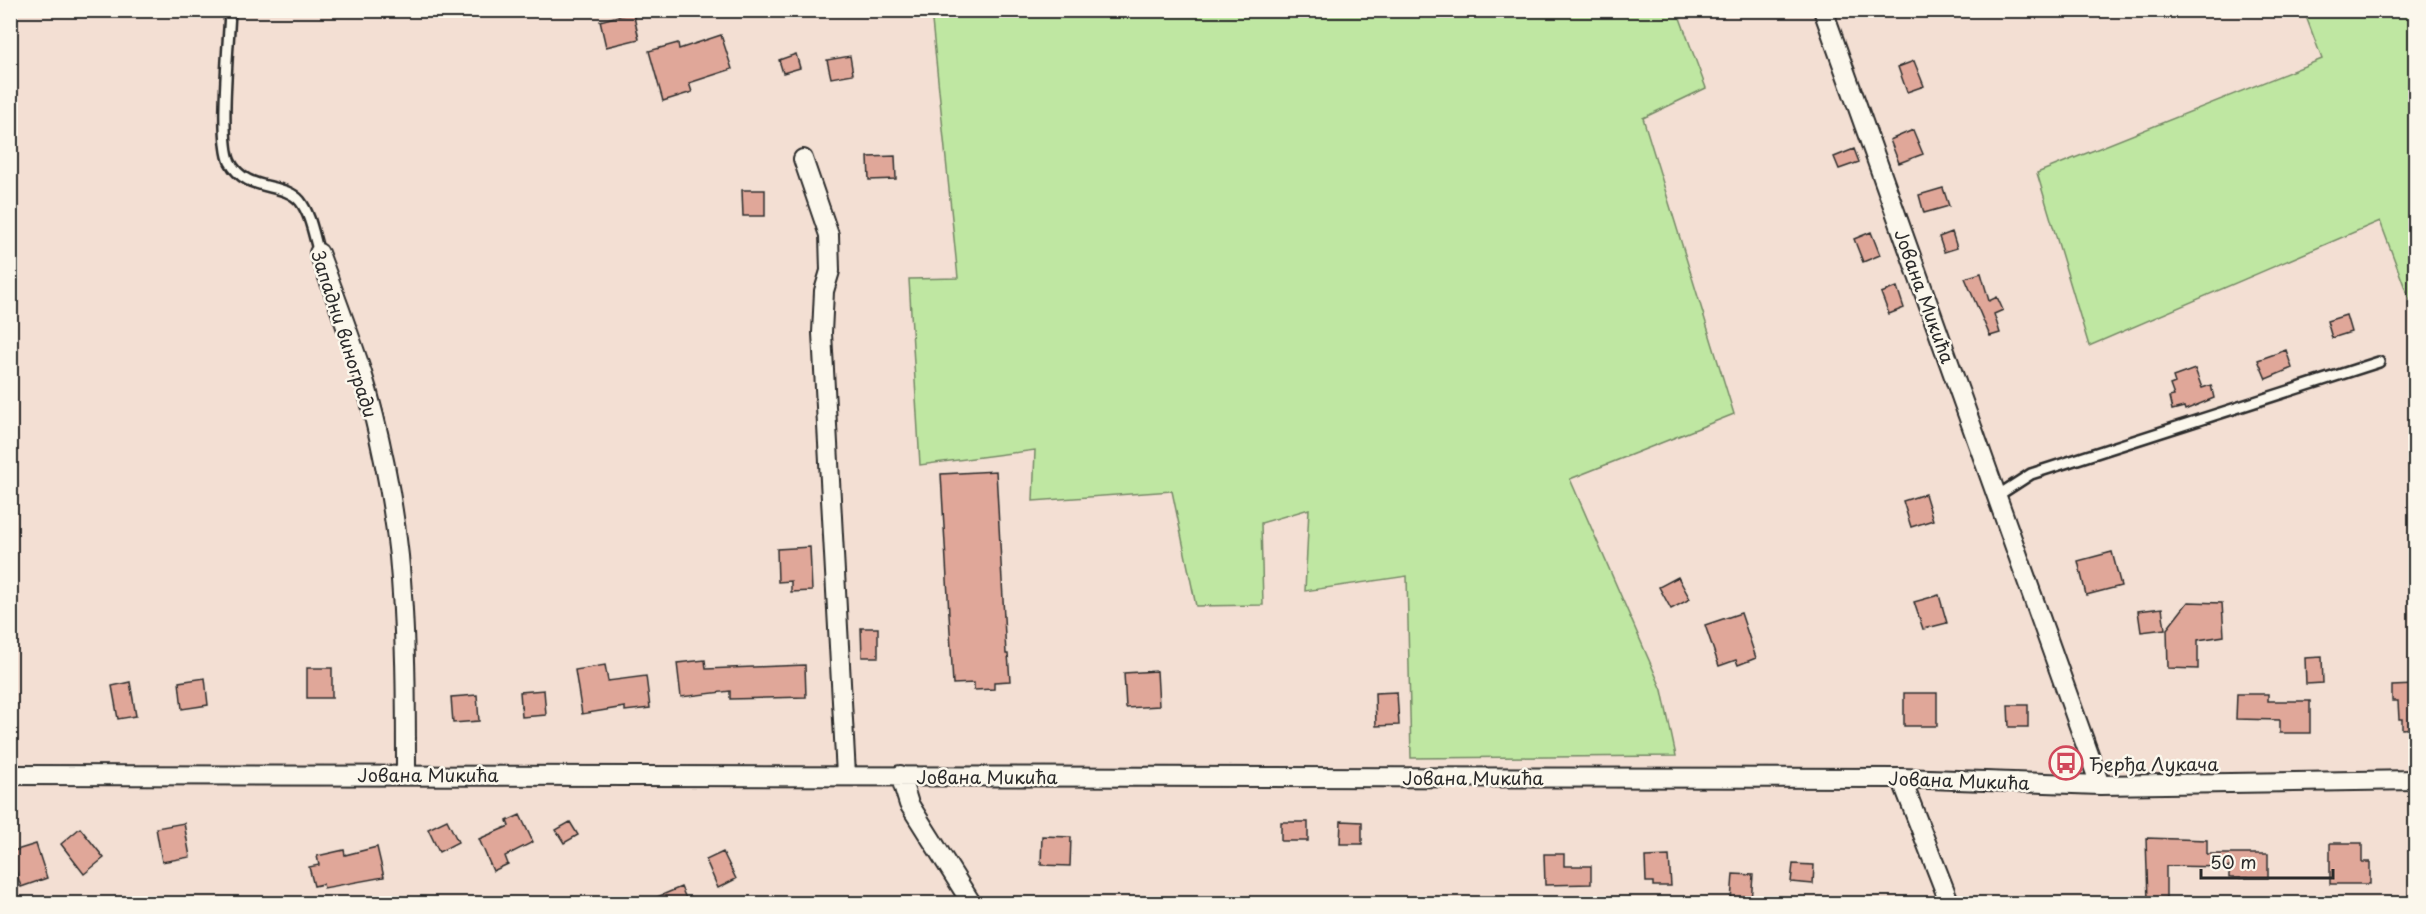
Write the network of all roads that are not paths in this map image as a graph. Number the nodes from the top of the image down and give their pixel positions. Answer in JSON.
{"nodes":[{"id":1,"x":230,"y":10,"type":"edge"},
{"id":2,"x":1823,"y":10,"type":"edge"},
{"id":3,"x":803,"y":159,"type":"dead end"},
{"id":4,"x":319,"y":253,"type":"joint"},
{"id":5,"x":2379,"y":362,"type":"dead end"},
{"id":6,"x":1997,"y":496,"type":"junction"},
{"id":7,"x":406,"y":774,"type":"junction"},
{"id":8,"x":10,"y":775,"type":"edge"},
{"id":9,"x":846,"y":775,"type":"junction"},
{"id":10,"x":900,"y":775,"type":"junction"},
{"id":11,"x":1901,"y":778,"type":"junction"},
{"id":12,"x":2415,"y":780,"type":"edge"},
{"id":13,"x":2100,"y":785,"type":"junction"},
{"id":14,"x":972,"y":903,"type":"edge"},
{"id":15,"x":1950,"y":903,"type":"edge"}],
"edges":[{"from":1,"to":4,"type":"lane","name":"Западни виногради"},
{"from":2,"to":6,"type":"street","name":"Јована Микића"},
{"from":3,"to":9,"type":"street"},
{"from":4,"to":7,"type":"street","name":"Западни виногради"},
{"from":5,"to":6,"type":"lane"},
{"from":6,"to":13,"type":"street","name":"Јована Микића"},
{"from":7,"to":8,"type":"street","name":"Јована Микића"},
{"from":7,"to":9,"type":"street","name":"Јована Микића"},
{"from":9,"to":10,"type":"street","name":"Јована Микића"},
{"from":10,"to":11,"type":"street","name":"Јована Микића"},
{"from":10,"to":14,"type":"street"},
{"from":11,"to":13,"type":"street","name":"Јована Микића"},
{"from":11,"to":15,"type":"street"},
{"from":12,"to":13,"type":"street","name":"Јована Микића"}]}
